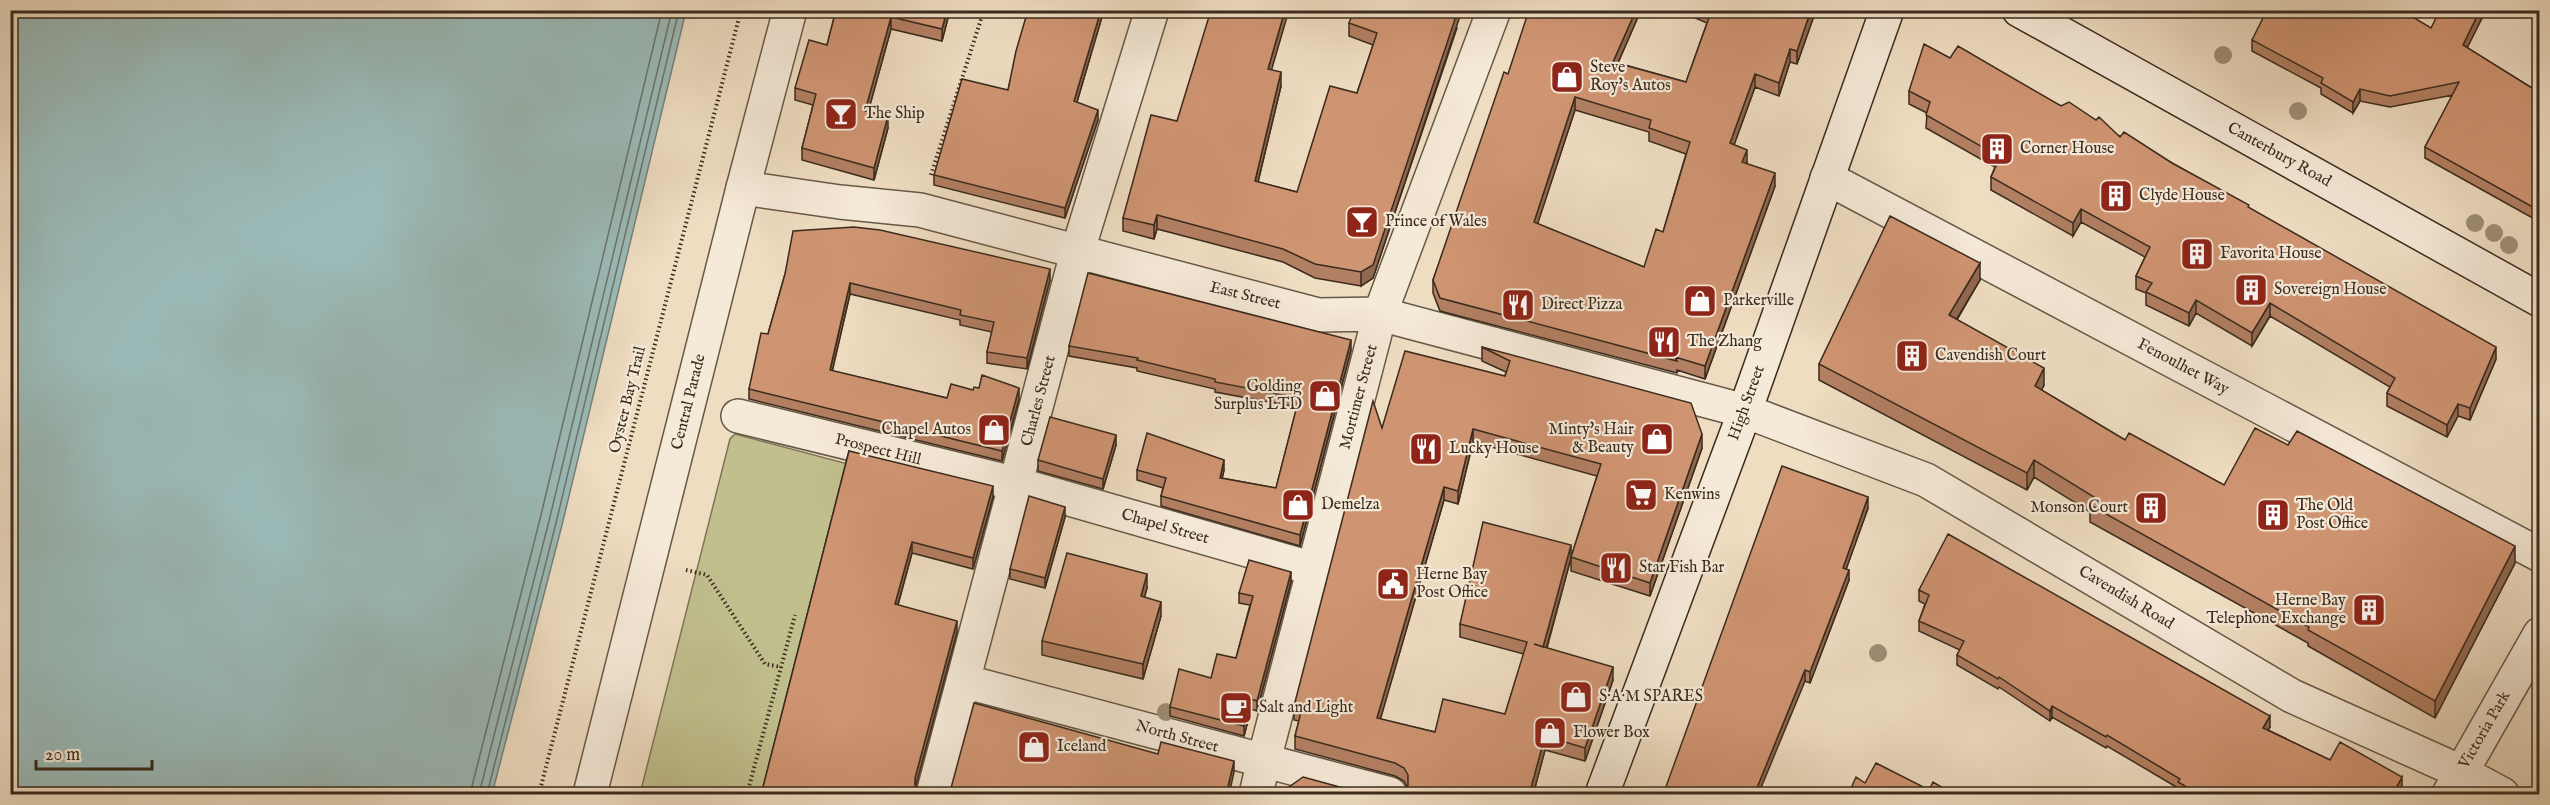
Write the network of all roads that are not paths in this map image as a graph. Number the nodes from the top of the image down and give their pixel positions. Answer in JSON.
{"nodes":[{"id":1,"x":790,"y":10,"type":"edge"},
{"id":2,"x":1152,"y":10,"type":"edge"},
{"id":3,"x":1494,"y":10,"type":"edge"},
{"id":4,"x":1887,"y":10,"type":"edge"},
{"id":5,"x":2019,"y":10,"type":"edge"},
{"id":6,"x":1827,"y":178,"type":"junction"},
{"id":7,"x":742,"y":188,"type":"junction"},
{"id":8,"x":1077,"y":253,"type":"junction"},
{"id":9,"x":2540,"y":300,"type":"edge"},
{"id":10,"x":1380,"y":314,"type":"junction"},
{"id":11,"x":1745,"y":411,"type":"junction"},
{"id":12,"x":738,"y":416,"type":"dead end"},
{"id":13,"x":1017,"y":484,"type":"junction"},
{"id":14,"x":2540,"y":555,"type":"edge"},
{"id":15,"x":1314,"y":569,"type":"junction"},
{"id":16,"x":2540,"y":634,"type":"edge"},
{"id":17,"x":963,"y":681,"type":"junction"},
{"id":18,"x":1264,"y":760,"type":"junction"},
{"id":19,"x":2455,"y":783,"type":"edge"},
{"id":20,"x":590,"y":795,"type":"edge"},
{"id":21,"x":933,"y":795,"type":"edge"},
{"id":22,"x":1256,"y":795,"type":"edge"},
{"id":23,"x":1390,"y":795,"type":"edge"},
{"id":24,"x":1602,"y":795,"type":"edge"},
{"id":25,"x":2502,"y":795,"type":"edge"}],
"edges":[{"from":1,"to":7,"type":"street","name":"Central Parade"},
{"from":2,"to":8,"type":"street","name":"Charles Street"},
{"from":3,"to":10,"type":"street","name":"Mortimer Street"},
{"from":4,"to":6,"type":"street","name":"High Street"},
{"from":5,"to":9,"type":"street","name":"Canterbury Road"},
{"from":6,"to":11,"type":"street","name":"High Street"},
{"from":6,"to":14,"type":"street","name":"Fenoulhet Way"},
{"from":7,"to":8,"type":"street","name":"East Street"},
{"from":7,"to":20,"type":"street","name":"Central Parade"},
{"from":8,"to":10,"type":"street","name":"East Street"},
{"from":8,"to":13,"type":"street","name":"Charles Street"},
{"from":10,"to":11,"type":"street","name":"East Street"},
{"from":10,"to":15,"type":"street","name":"Mortimer Street"},
{"from":11,"to":19,"type":"street","name":"Cavendish Road"},
{"from":11,"to":24,"type":"street","name":"High Street"},
{"from":12,"to":13,"type":"street","name":"Prospect Hill"},
{"from":13,"to":15,"type":"street","name":"Chapel Street"},
{"from":13,"to":17,"type":"street","name":"Charles Street"},
{"from":15,"to":18,"type":"street","name":"Mortimer Street"},
{"from":16,"to":19,"type":"street","name":"Victoria Park"},
{"from":17,"to":18,"type":"street","name":"North Street"},
{"from":17,"to":21,"type":"street","name":"Charles Street"},
{"from":18,"to":22,"type":"street","name":"Mortimer Street"},
{"from":18,"to":23,"type":"street","name":"North Street"},
{"from":19,"to":25,"type":"street","name":"Cavendish Road"}]}
